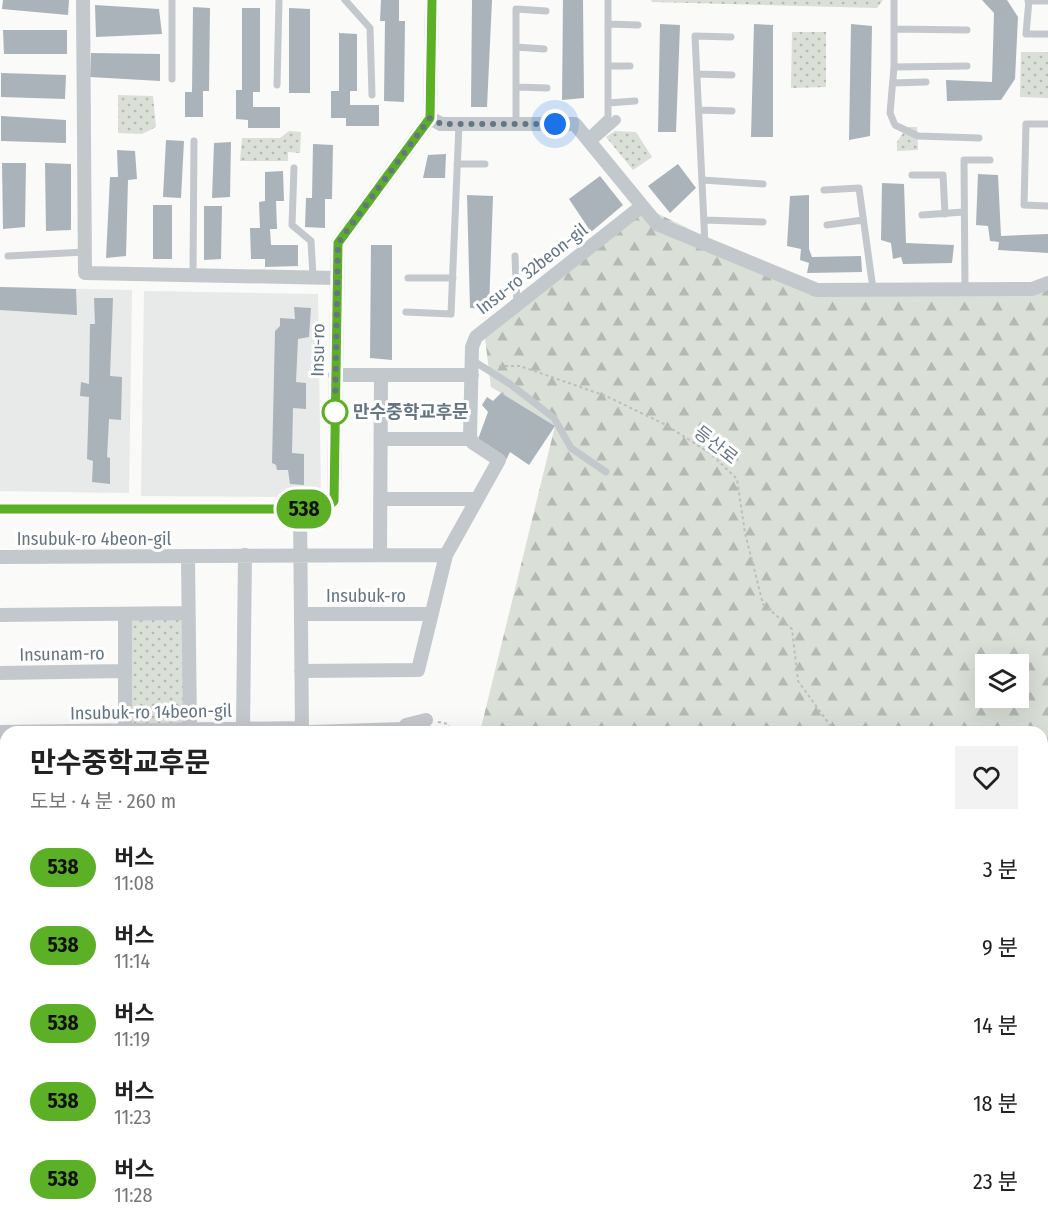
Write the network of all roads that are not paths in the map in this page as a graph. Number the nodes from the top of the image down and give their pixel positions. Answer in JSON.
{"nodes":[{"id":1,"x":83,"y":0,"type":"edge"},
{"id":2,"x":172,"y":0,"type":"edge"},
{"id":3,"x":279,"y":0,"type":"edge"},
{"id":4,"x":345,"y":0,"type":"edge"},
{"id":5,"x":432,"y":0,"type":"edge"},
{"id":6,"x":608,"y":0,"type":"edge"},
{"id":7,"x":894,"y":0,"type":"edge"},
{"id":8,"x":1029,"y":0,"type":"edge"},
{"id":9,"x":1048,"y":1,"type":"edge"},
{"id":10,"x":546,"y":11,"type":"dead end"},
{"id":11,"x":608,"y":24,"type":"junction"},
{"id":12,"x":638,"y":25,"type":"dead end"},
{"id":13,"x":894,"y":29,"type":"junction"},
{"id":14,"x":967,"y":30,"type":"dead end"},
{"id":15,"x":1048,"y":34,"type":"edge"},
{"id":16,"x":731,"y":37,"type":"dead end"},
{"id":17,"x":516,"y":47,"type":"junction"},
{"id":18,"x":544,"y":49,"type":"dead end"},
{"id":19,"x":608,"y":66,"type":"junction"},
{"id":20,"x":630,"y":66,"type":"dead end"},
{"id":21,"x":967,"y":66,"type":"dead end"},
{"id":22,"x":894,"y":67,"type":"junction"},
{"id":23,"x":697,"y":74,"type":"junction"},
{"id":24,"x":732,"y":75,"type":"dead end"},
{"id":25,"x":172,"y":79,"type":"dead end"},
{"id":26,"x":926,"y":82,"type":"dead end"},
{"id":27,"x":892,"y":83,"type":"junction"},
{"id":28,"x":276,"y":86,"type":"dead end"},
{"id":29,"x":516,"y":87,"type":"junction"},
{"id":30,"x":547,"y":88,"type":"dead end"},
{"id":31,"x":372,"y":95,"type":"dead end"},
{"id":32,"x":635,"y":101,"type":"dead end"},
{"id":33,"x":608,"y":103,"type":"junction"},
{"id":34,"x":699,"y":110,"type":"junction"},
{"id":35,"x":732,"y":111,"type":"dead end"},
{"id":36,"x":430,"y":118,"type":"junction"},
{"id":37,"x":616,"y":120,"type":"dead end"},
{"id":38,"x":459,"y":124,"type":"junction"},
{"id":39,"x":516,"y":124,"type":"junction"},
{"id":40,"x":1048,"y":124,"type":"edge"},
{"id":41,"x":979,"y":138,"type":"dead end"},
{"id":42,"x":589,"y":139,"type":"junction"},
{"id":43,"x":194,"y":141,"type":"dead end"},
{"id":44,"x":990,"y":160,"type":"dead end"},
{"id":45,"x":458,"y":164,"type":"junction"},
{"id":46,"x":485,"y":164,"type":"dead end"},
{"id":47,"x":294,"y":168,"type":"dead end"},
{"id":48,"x":912,"y":175,"type":"dead end"},
{"id":49,"x":702,"y":180,"type":"junction"},
{"id":50,"x":763,"y":184,"type":"dead end"},
{"id":51,"x":824,"y":190,"type":"dead end"},
{"id":52,"x":642,"y":206,"type":"junction"},
{"id":53,"x":1048,"y":206,"type":"edge"},
{"id":54,"x":964,"y":212,"type":"junction"},
{"id":55,"x":945,"y":213,"type":"junction"},
{"id":56,"x":922,"y":215,"type":"dead end"},
{"id":57,"x":704,"y":220,"type":"junction"},
{"id":58,"x":863,"y":220,"type":"junction"},
{"id":59,"x":763,"y":222,"type":"dead end"},
{"id":60,"x":827,"y":225,"type":"dead end"},
{"id":61,"x":705,"y":245,"type":"junction"},
{"id":62,"x":86,"y":252,"type":"junction"},
{"id":63,"x":8,"y":256,"type":"dead end"},
{"id":64,"x":515,"y":256,"type":"dead end"},
{"id":65,"x":193,"y":275,"type":"junction"},
{"id":66,"x":313,"y":277,"type":"junction"},
{"id":67,"x":336,"y":278,"type":"junction"},
{"id":68,"x":408,"y":278,"type":"dead end"},
{"id":69,"x":453,"y":278,"type":"junction"},
{"id":70,"x":1048,"y":283,"type":"edge"},
{"id":71,"x":965,"y":289,"type":"junction"},
{"id":72,"x":873,"y":290,"type":"junction"},
{"id":73,"x":517,"y":304,"type":"junction"},
{"id":74,"x":406,"y":312,"type":"dead end"},
{"id":75,"x":475,"y":368,"type":"junction"},
{"id":76,"x":335,"y":375,"type":"junction"},
{"id":77,"x":381,"y":375,"type":"junction"},
{"id":78,"x":381,"y":439,"type":"junction"},
{"id":79,"x":471,"y":439,"type":"junction"},
{"id":80,"x":606,"y":472,"type":"dead end"},
{"id":81,"x":380,"y":499,"type":"junction"},
{"id":82,"x":475,"y":499,"type":"junction"},
{"id":83,"x":0,"y":509,"type":"edge"},
{"id":84,"x":300,"y":509,"type":"junction"},
{"id":85,"x":245,"y":555,"type":"junction"},
{"id":86,"x":301,"y":555,"type":"junction"},
{"id":87,"x":380,"y":555,"type":"junction"},
{"id":88,"x":446,"y":555,"type":"junction"},
{"id":89,"x":188,"y":556,"type":"junction"},
{"id":90,"x":0,"y":557,"type":"edge"},
{"id":91,"x":188,"y":613,"type":"junction"},
{"id":92,"x":125,"y":614,"type":"junction"},
{"id":93,"x":301,"y":614,"type":"junction"},
{"id":94,"x":431,"y":614,"type":"junction"},
{"id":95,"x":0,"y":615,"type":"edge"},
{"id":96,"x":125,"y":671,"type":"junction"},
{"id":97,"x":302,"y":671,"type":"junction"},
{"id":98,"x":0,"y":673,"type":"edge"},
{"id":99,"x":426,"y":720,"type":"road end"},
{"id":100,"x":125,"y":726,"type":"edge"},
{"id":101,"x":190,"y":726,"type":"edge"},
{"id":102,"x":243,"y":726,"type":"edge"},
{"id":103,"x":305,"y":726,"type":"edge"},
{"id":104,"x":408,"y":726,"type":"edge"}],
"edges":[{"from":1,"to":62,"type":"street"},
{"from":2,"to":25,"type":"lane"},
{"from":3,"to":28,"type":"lane"},
{"from":4,"to":31,"type":"lane"},
{"from":5,"to":36,"type":"street"},
{"from":6,"to":11,"type":"lane"},
{"from":7,"to":13,"type":"lane"},
{"from":8,"to":9,"type":"lane"},
{"from":8,"to":15,"type":"lane"},
{"from":10,"to":17,"type":"lane"},
{"from":11,"to":12,"type":"lane"},
{"from":11,"to":19,"type":"lane"},
{"from":13,"to":14,"type":"lane"},
{"from":13,"to":22,"type":"lane"},
{"from":16,"to":23,"type":"lane"},
{"from":17,"to":18,"type":"lane"},
{"from":17,"to":29,"type":"lane"},
{"from":19,"to":20,"type":"lane"},
{"from":19,"to":33,"type":"lane"},
{"from":21,"to":22,"type":"lane"},
{"from":22,"to":27,"type":"lane"},
{"from":23,"to":24,"type":"lane"},
{"from":23,"to":34,"type":"lane"},
{"from":26,"to":27,"type":"lane"},
{"from":27,"to":41,"type":"lane"},
{"from":29,"to":30,"type":"lane"},
{"from":29,"to":39,"type":"lane"},
{"from":32,"to":33,"type":"lane"},
{"from":33,"to":42,"type":"lane"},
{"from":34,"to":35,"type":"lane"},
{"from":34,"to":49,"type":"lane"},
{"from":36,"to":38,"type":"street"},
{"from":36,"to":67,"type":"street","name":"Insu-ro"},
{"from":37,"to":42,"type":"street"},
{"from":38,"to":39,"type":"street"},
{"from":38,"to":45,"type":"lane"},
{"from":39,"to":42,"type":"street"},
{"from":40,"to":53,"type":"lane"},
{"from":42,"to":52,"type":"street"},
{"from":43,"to":65,"type":"lane"},
{"from":44,"to":54,"type":"lane"},
{"from":45,"to":46,"type":"lane"},
{"from":45,"to":69,"type":"lane"},
{"from":47,"to":66,"type":"lane"},
{"from":48,"to":55,"type":"lane"},
{"from":49,"to":50,"type":"lane"},
{"from":49,"to":57,"type":"lane"},
{"from":51,"to":58,"type":"lane"},
{"from":52,"to":61,"type":"street"},
{"from":52,"to":73,"type":"street","name":"Insu-ro 32beon-gil"},
{"from":54,"to":55,"type":"lane"},
{"from":54,"to":71,"type":"lane"},
{"from":55,"to":56,"type":"lane"},
{"from":57,"to":59,"type":"lane"},
{"from":57,"to":61,"type":"lane"},
{"from":58,"to":60,"type":"lane"},
{"from":58,"to":72,"type":"lane"},
{"from":61,"to":72,"type":"street"},
{"from":62,"to":63,"type":"lane"},
{"from":62,"to":65,"type":"street"},
{"from":64,"to":73,"type":"lane"},
{"from":65,"to":66,"type":"street"},
{"from":66,"to":67,"type":"street"},
{"from":67,"to":76,"type":"street","name":"Insu-ro"},
{"from":68,"to":69,"type":"lane"},
{"from":69,"to":74,"type":"lane"},
{"from":70,"to":71,"type":"street"},
{"from":71,"to":72,"type":"street"},
{"from":73,"to":75,"type":"street","name":"Insu-ro 32beon-gil"},
{"from":75,"to":77,"type":"street"},
{"from":75,"to":79,"type":"street","name":"Insu-ro 32beon-gil"},
{"from":75,"to":80,"type":"lane"},
{"from":76,"to":77,"type":"street"},
{"from":76,"to":84,"type":"street","name":"Insu-ro"},
{"from":77,"to":78,"type":"street"},
{"from":78,"to":79,"type":"street"},
{"from":78,"to":81,"type":"street"},
{"from":79,"to":82,"type":"street"},
{"from":81,"to":82,"type":"street"},
{"from":81,"to":87,"type":"street"},
{"from":82,"to":88,"type":"street"},
{"from":83,"to":84,"type":"street","name":"Insu-ro"},
{"from":84,"to":86,"type":"street","name":"Insubuk-ro"},
{"from":85,"to":86,"type":"street","name":"Insubuk-ro 4beon-gil"},
{"from":85,"to":89,"type":"street","name":"Insubuk-ro 4beon-gil"},
{"from":85,"to":102,"type":"street"},
{"from":86,"to":87,"type":"street"},
{"from":86,"to":93,"type":"street","name":"Insubuk-ro"},
{"from":87,"to":88,"type":"street"},
{"from":88,"to":94,"type":"street"},
{"from":89,"to":90,"type":"street","name":"Insubuk-ro 4beon-gil"},
{"from":89,"to":91,"type":"street","name":"Insubuk-ro 4beon-gil"},
{"from":91,"to":92,"type":"street"},
{"from":91,"to":101,"type":"street","name":"Insubuk-ro 4beon-gil"},
{"from":92,"to":95,"type":"street"},
{"from":92,"to":96,"type":"street"},
{"from":93,"to":94,"type":"street","name":"Insubuk-ro"},
{"from":93,"to":97,"type":"street","name":"Insubuk-ro"},
{"from":94,"to":97,"type":"street"},
{"from":96,"to":98,"type":"street","name":"Insunam-ro"},
{"from":96,"to":100,"type":"street"},
{"from":97,"to":103,"type":"street","name":"Insubuk-ro"},
{"from":99,"to":104,"type":"street"}]}
